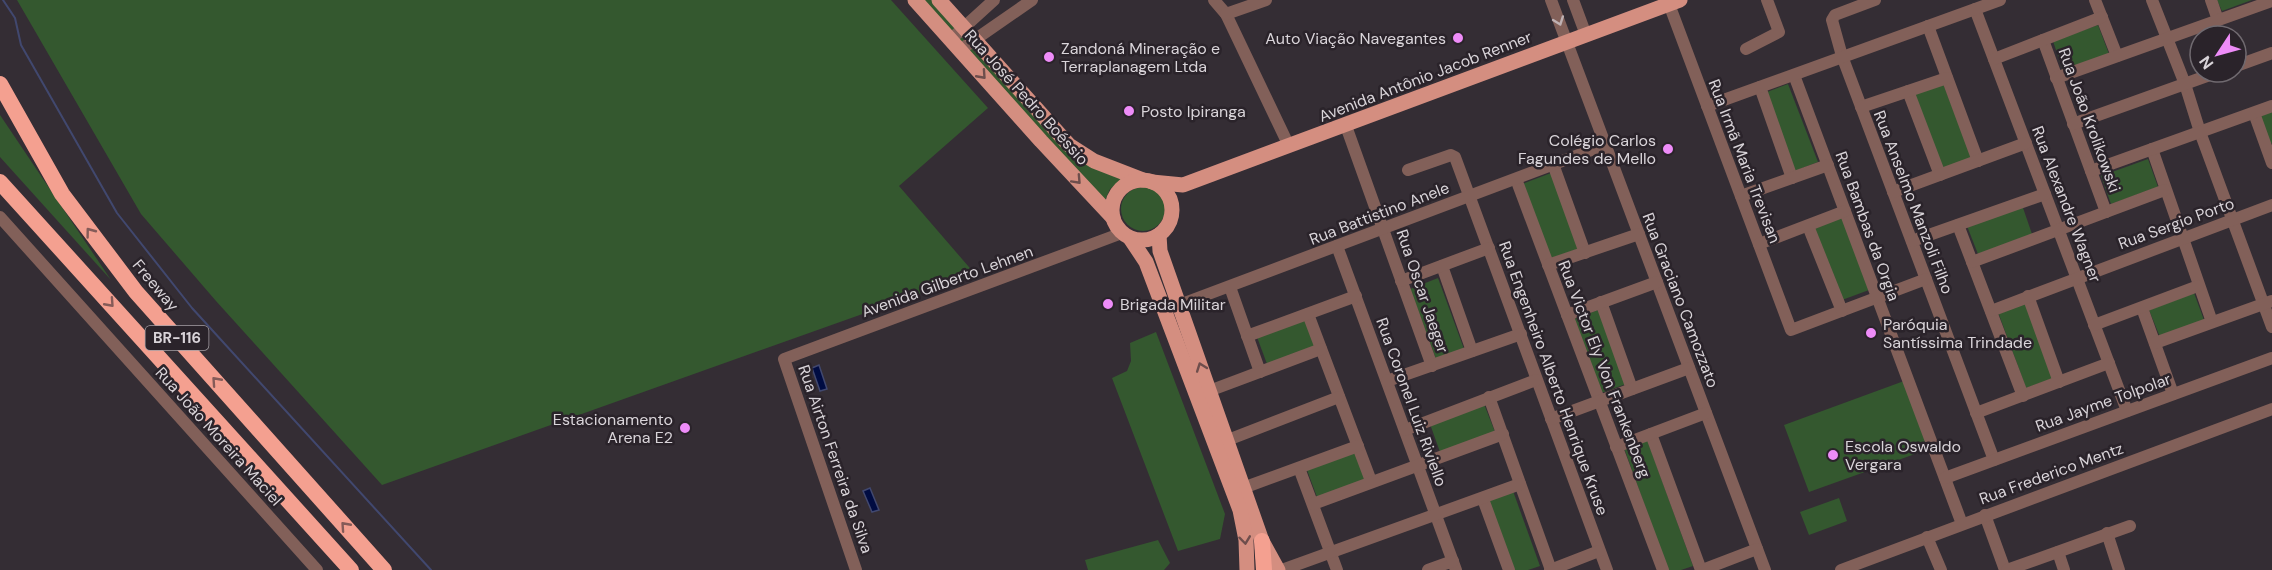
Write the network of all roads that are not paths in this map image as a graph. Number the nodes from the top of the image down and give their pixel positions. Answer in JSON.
{"nodes":[{"id":1,"x":915,"y":0,"type":"edge"},
{"id":2,"x":939,"y":0,"type":"edge"},
{"id":3,"x":994,"y":0,"type":"edge"},
{"id":4,"x":1032,"y":0,"type":"edge"},
{"id":5,"x":1214,"y":0,"type":"edge"},
{"id":6,"x":1266,"y":0,"type":"edge"},
{"id":7,"x":1551,"y":0,"type":"edge"},
{"id":8,"x":1574,"y":0,"type":"edge"},
{"id":9,"x":1767,"y":0,"type":"edge"},
{"id":10,"x":1875,"y":0,"type":"edge"},
{"id":11,"x":2000,"y":0,"type":"edge"},
{"id":12,"x":2095,"y":0,"type":"edge"},
{"id":13,"x":2152,"y":0,"type":"edge"},
{"id":14,"x":2211,"y":0,"type":"edge"},
{"id":15,"x":2272,"y":1,"type":"edge"},
{"id":16,"x":1674,"y":2,"type":"edge"},
{"id":17,"x":1975,"y":9,"type":"junction"},
{"id":18,"x":1226,"y":14,"type":"junction"},
{"id":19,"x":2102,"y":17,"type":"junction"},
{"id":20,"x":2218,"y":20,"type":"junction"},
{"id":21,"x":1928,"y":26,"type":"junction"},
{"id":22,"x":963,"y":27,"type":"junction"},
{"id":23,"x":1586,"y":35,"type":"junction"},
{"id":24,"x":2166,"y":38,"type":"junction"},
{"id":25,"x":975,"y":40,"type":"junction"},
{"id":26,"x":2043,"y":40,"type":"junction"},
{"id":27,"x":1567,"y":42,"type":"junction"},
{"id":28,"x":955,"y":45,"type":"junction"},
{"id":29,"x":1746,"y":48,"type":"dead end"},
{"id":30,"x":2272,"y":53,"type":"edge"},
{"id":31,"x":1842,"y":56,"type":"junction"},
{"id":32,"x":2117,"y":56,"type":"junction"},
{"id":33,"x":1994,"y":59,"type":"junction"},
{"id":34,"x":2248,"y":62,"type":"edge"},
{"id":35,"x":1794,"y":75,"type":"junction"},
{"id":36,"x":1947,"y":78,"type":"junction"},
{"id":37,"x":2056,"y":78,"type":"junction"},
{"id":38,"x":2188,"y":83,"type":"edge"},
{"id":39,"x":0,"y":84,"type":"edge"},
{"id":40,"x":2185,"y":84,"type":"junction"},
{"id":41,"x":1760,"y":87,"type":"junction"},
{"id":42,"x":1908,"y":91,"type":"junction"},
{"id":43,"x":1707,"y":106,"type":"junction"},
{"id":44,"x":2272,"y":106,"type":"edge"},
{"id":45,"x":1861,"y":107,"type":"junction"},
{"id":46,"x":2254,"y":113,"type":"junction"},
{"id":47,"x":2073,"y":124,"type":"junction"},
{"id":48,"x":1346,"y":126,"type":"junction"},
{"id":49,"x":2200,"y":132,"type":"junction"},
{"id":50,"x":2026,"y":143,"type":"junction"},
{"id":51,"x":1605,"y":145,"type":"junction"},
{"id":52,"x":1289,"y":146,"type":"junction"},
{"id":53,"x":2152,"y":148,"type":"junction"},
{"id":54,"x":2270,"y":148,"type":"edge"},
{"id":55,"x":1978,"y":161,"type":"junction"},
{"id":56,"x":2272,"y":163,"type":"edge"},
{"id":57,"x":1553,"y":164,"type":"junction"},
{"id":58,"x":1828,"y":165,"type":"junction"},
{"id":59,"x":1408,"y":170,"type":"dead end"},
{"id":60,"x":2091,"y":171,"type":"junction"},
{"id":61,"x":1940,"y":175,"type":"junction"},
{"id":62,"x":1792,"y":178,"type":"junction"},
{"id":63,"x":1516,"y":179,"type":"junction"},
{"id":64,"x":1148,"y":181,"type":"junction"},
{"id":65,"x":0,"y":182,"type":"edge"},
{"id":66,"x":1183,"y":185,"type":"junction"},
{"id":67,"x":2165,"y":190,"type":"junction"},
{"id":68,"x":1893,"y":192,"type":"junction"},
{"id":69,"x":2045,"y":194,"type":"junction"},
{"id":70,"x":1470,"y":196,"type":"junction"},
{"id":71,"x":1741,"y":196,"type":"junction"},
{"id":72,"x":1171,"y":201,"type":"junction"},
{"id":73,"x":2272,"y":205,"type":"edge"},
{"id":74,"x":1845,"y":212,"type":"junction"},
{"id":75,"x":2106,"y":212,"type":"junction"},
{"id":76,"x":0,"y":217,"type":"edge"},
{"id":77,"x":1113,"y":218,"type":"junction"},
{"id":78,"x":2232,"y":220,"type":"junction"},
{"id":79,"x":1958,"y":225,"type":"junction"},
{"id":80,"x":1808,"y":226,"type":"junction"},
{"id":81,"x":1383,"y":227,"type":"junction"},
{"id":82,"x":2059,"y":230,"type":"junction"},
{"id":83,"x":1639,"y":234,"type":"junction"},
{"id":84,"x":1160,"y":235,"type":"junction"},
{"id":85,"x":1126,"y":236,"type":"junction"},
{"id":86,"x":2182,"y":238,"type":"junction"},
{"id":87,"x":1912,"y":241,"type":"junction"},
{"id":88,"x":1759,"y":244,"type":"junction"},
{"id":89,"x":1337,"y":246,"type":"junction"},
{"id":90,"x":1489,"y":248,"type":"junction"},
{"id":91,"x":1585,"y":253,"type":"junction"},
{"id":92,"x":1972,"y":262,"type":"junction"},
{"id":93,"x":1548,"y":265,"type":"junction"},
{"id":94,"x":1442,"y":266,"type":"junction"},
{"id":95,"x":2077,"y":278,"type":"junction"},
{"id":96,"x":1926,"y":279,"type":"junction"},
{"id":97,"x":1401,"y":281,"type":"junction"},
{"id":98,"x":1657,"y":282,"type":"junction"},
{"id":99,"x":2198,"y":286,"type":"junction"},
{"id":100,"x":1230,"y":287,"type":"junction"},
{"id":101,"x":1356,"y":296,"type":"junction"},
{"id":102,"x":2028,"y":296,"type":"junction"},
{"id":103,"x":1877,"y":297,"type":"junction"},
{"id":104,"x":1601,"y":302,"type":"junction"},
{"id":105,"x":2268,"y":303,"type":"edge"},
{"id":106,"x":1172,"y":308,"type":"junction"},
{"id":107,"x":2142,"y":308,"type":"junction"},
{"id":108,"x":1991,"y":310,"type":"junction"},
{"id":109,"x":1842,"y":311,"type":"junction"},
{"id":110,"x":1308,"y":314,"type":"junction"},
{"id":111,"x":1567,"y":315,"type":"junction"},
{"id":112,"x":2212,"y":322,"type":"junction"},
{"id":113,"x":2094,"y":325,"type":"junction"},
{"id":114,"x":2272,"y":327,"type":"edge"},
{"id":115,"x":1521,"y":334,"type":"junction"},
{"id":116,"x":1182,"y":336,"type":"junction"},
{"id":117,"x":1247,"y":336,"type":"junction"},
{"id":118,"x":2155,"y":343,"type":"junction"},
{"id":119,"x":1322,"y":349,"type":"junction"},
{"id":120,"x":1472,"y":351,"type":"junction"},
{"id":121,"x":2272,"y":358,"type":"edge"},
{"id":122,"x":784,"y":359,"type":"joint"},
{"id":123,"x":2109,"y":363,"type":"junction"},
{"id":124,"x":1432,"y":366,"type":"junction"},
{"id":125,"x":1689,"y":368,"type":"junction"},
{"id":126,"x":1260,"y":372,"type":"junction"},
{"id":127,"x":1536,"y":380,"type":"junction"},
{"id":128,"x":1387,"y":381,"type":"junction"},
{"id":129,"x":2059,"y":382,"type":"junction"},
{"id":130,"x":1632,"y":389,"type":"junction"},
{"id":131,"x":1209,"y":391,"type":"junction"},
{"id":132,"x":2173,"y":394,"type":"junction"},
{"id":133,"x":2024,"y":396,"type":"junction"},
{"id":134,"x":1340,"y":397,"type":"junction"},
{"id":135,"x":1489,"y":397,"type":"junction"},
{"id":136,"x":1599,"y":400,"type":"junction"},
{"id":137,"x":2272,"y":409,"type":"edge"},
{"id":138,"x":2127,"y":411,"type":"junction"},
{"id":139,"x":1706,"y":413,"type":"junction"},
{"id":140,"x":1976,"y":413,"type":"junction"},
{"id":141,"x":1551,"y":418,"type":"junction"},
{"id":142,"x":1405,"y":430,"type":"junction"},
{"id":143,"x":1503,"y":434,"type":"junction"},
{"id":144,"x":1651,"y":434,"type":"junction"},
{"id":145,"x":1221,"y":442,"type":"junction"},
{"id":146,"x":1358,"y":446,"type":"junction"},
{"id":147,"x":1616,"y":447,"type":"junction"},
{"id":148,"x":1994,"y":460,"type":"junction"},
{"id":149,"x":1417,"y":464,"type":"junction"},
{"id":150,"x":1299,"y":468,"type":"junction"},
{"id":151,"x":1945,"y":478,"type":"junction"},
{"id":152,"x":1371,"y":481,"type":"junction"},
{"id":153,"x":1520,"y":484,"type":"junction"},
{"id":154,"x":1243,"y":488,"type":"junction"},
{"id":155,"x":1483,"y":499,"type":"junction"},
{"id":156,"x":1312,"y":504,"type":"junction"},
{"id":157,"x":1245,"y":509,"type":"junction"},
{"id":158,"x":1435,"y":514,"type":"junction"},
{"id":159,"x":1985,"y":515,"type":"junction"},
{"id":160,"x":1962,"y":524,"type":"junction"},
{"id":161,"x":2130,"y":525,"type":"dead end"},
{"id":162,"x":2107,"y":533,"type":"junction"},
{"id":163,"x":1927,"y":537,"type":"junction"},
{"id":164,"x":1262,"y":541,"type":"junction"},
{"id":165,"x":1757,"y":549,"type":"junction"},
{"id":166,"x":1599,"y":551,"type":"junction"},
{"id":167,"x":2058,"y":552,"type":"junction"},
{"id":168,"x":1331,"y":553,"type":"junction"},
{"id":169,"x":1454,"y":566,"type":"edge"},
{"id":170,"x":317,"y":570,"type":"edge"},
{"id":171,"x":351,"y":570,"type":"edge"},
{"id":172,"x":384,"y":570,"type":"edge"},
{"id":173,"x":856,"y":570,"type":"edge"},
{"id":174,"x":1247,"y":570,"type":"edge"},
{"id":175,"x":1264,"y":570,"type":"edge"},
{"id":176,"x":1280,"y":570,"type":"edge"},
{"id":177,"x":1337,"y":570,"type":"edge"},
{"id":178,"x":1428,"y":570,"type":"edge"},
{"id":179,"x":1509,"y":570,"type":"edge"},
{"id":180,"x":1550,"y":570,"type":"edge"},
{"id":181,"x":1606,"y":570,"type":"edge"},
{"id":182,"x":1663,"y":570,"type":"edge"},
{"id":183,"x":1701,"y":570,"type":"edge"},
{"id":184,"x":1765,"y":570,"type":"edge"},
{"id":185,"x":1841,"y":570,"type":"edge"},
{"id":186,"x":1941,"y":570,"type":"edge"},
{"id":187,"x":2006,"y":570,"type":"edge"},
{"id":188,"x":2064,"y":570,"type":"edge"},
{"id":189,"x":2119,"y":570,"type":"edge"}],
"edges":[{"from":1,"to":28,"type":"main road","name":"Rua José Pedro Boéssio"},
{"from":2,"to":22,"type":"main road","name":"Rua José Pedro Boéssio"},
{"from":3,"to":22,"type":"street"},
{"from":4,"to":25,"type":"street"},
{"from":5,"to":18,"type":"street"},
{"from":6,"to":18,"type":"street"},
{"from":7,"to":27,"type":"street","name":"Rua Graciano Camozzato","one_way":true},
{"from":8,"to":23,"type":"street"},
{"from":9,"to":29,"type":"street"},
{"from":10,"to":31,"type":"street","name":"Rua Anselmo Manzoli Filho"},
{"from":11,"to":17,"type":"street"},
{"from":12,"to":19,"type":"street"},
{"from":13,"to":24,"type":"street"},
{"from":14,"to":20,"type":"street"},
{"from":15,"to":20,"type":"street"},
{"from":16,"to":23,"type":"main road","name":"Avenida Antônio Jacob Renner"},
{"from":16,"to":43,"type":"street","name":"Rua Irmã Maria Trevisan"},
{"from":17,"to":21,"type":"street"},
{"from":17,"to":33,"type":"street","name":"Rua Alexandre Wagner"},
{"from":18,"to":52,"type":"street"},
{"from":19,"to":26,"type":"street"},
{"from":19,"to":32,"type":"street"},
{"from":20,"to":24,"type":"street"},
{"from":21,"to":31,"type":"street"},
{"from":21,"to":36,"type":"street"},
{"from":22,"to":25,"type":"main road","name":"Rua José Pedro Boéssio"},
{"from":22,"to":28,"type":"street"},
{"from":23,"to":27,"type":"main road","name":"Avenida Antônio Jacob Renner"},
{"from":24,"to":32,"type":"street"},
{"from":24,"to":40,"type":"street"},
{"from":25,"to":28,"type":"street"},
{"from":25,"to":64,"type":"main road","name":"Rua José Pedro Boéssio"},
{"from":26,"to":33,"type":"street"},
{"from":26,"to":37,"type":"street","name":"Rua João Krolikowski"},
{"from":27,"to":48,"type":"main road","name":"Avenida Antônio Jacob Renner"},
{"from":27,"to":51,"type":"street","name":"Rua Graciano Camozzato"},
{"from":28,"to":77,"type":"main road","name":"Rua José Pedro Boéssio","one_way":true},
{"from":30,"to":34,"type":"street"},
{"from":31,"to":35,"type":"street"},
{"from":31,"to":45,"type":"street","name":"Rua Anselmo Manzoli Filho"},
{"from":32,"to":37,"type":"street"},
{"from":33,"to":50,"type":"street","name":"Rua Alexandre Wagner"},
{"from":35,"to":41,"type":"street"},
{"from":35,"to":58,"type":"street","name":"Rua Bambas da Orgia"},
{"from":36,"to":42,"type":"street"},
{"from":36,"to":55,"type":"street"},
{"from":37,"to":47,"type":"street","name":"Rua João Krolikowski"},
{"from":38,"to":40,"type":"street"},
{"from":172,"to":39,"type":"highway","name":"Freeway","number":"BR-116","one_way":true},
{"from":40,"to":47,"type":"street"},
{"from":40,"to":49,"type":"street"},
{"from":41,"to":43,"type":"street"},
{"from":41,"to":62,"type":"street"},
{"from":42,"to":45,"type":"street"},
{"from":42,"to":61,"type":"street"},
{"from":43,"to":71,"type":"street","name":"Rua Irmã Maria Trevisan"},
{"from":44,"to":46,"type":"street"},
{"from":45,"to":68,"type":"street","name":"Rua Anselmo Manzoli Filho"},
{"from":46,"to":49,"type":"street"},
{"from":46,"to":54,"type":"street"},
{"from":47,"to":60,"type":"street","name":"Rua João Krolikowski"},
{"from":48,"to":52,"type":"main road","name":"Avenida Antônio Jacob Renner"},
{"from":48,"to":81,"type":"street","name":"Rua Oscar Jaeger"},
{"from":49,"to":53,"type":"street"},
{"from":49,"to":78,"type":"street"},
{"from":50,"to":55,"type":"street"},
{"from":50,"to":69,"type":"street","name":"Rua Alexandre Wagner"},
{"from":51,"to":57,"type":"street","name":"Rua Battistino Anele"},
{"from":51,"to":83,"type":"street","name":"Rua Graciano Camozzato"},
{"from":52,"to":66,"type":"main road","name":"Avenida Antônio Jacob Renner"},
{"from":53,"to":60,"type":"street"},
{"from":53,"to":67,"type":"street"},
{"from":54,"to":56,"type":"street"},
{"from":55,"to":61,"type":"street"},
{"from":57,"to":63,"type":"street","name":"Rua Battistino Anele"},
{"from":57,"to":91,"type":"street"},
{"from":58,"to":62,"type":"street"},
{"from":58,"to":74,"type":"street","name":"Rua Bambas da Orgia"},
{"from":59,"to":70,"type":"street","name":"Rua Engenheiro Alberto Henrique Kruse"},
{"from":60,"to":75,"type":"street","name":"Rua João Krolikowski"},
{"from":61,"to":68,"type":"street"},
{"from":62,"to":71,"type":"street"},
{"from":63,"to":70,"type":"street","name":"Rua Battistino Anele"},
{"from":63,"to":93,"type":"street","name":"Rua Victor Ely Von Frankenberg"},
{"from":64,"to":66,"type":"main road","name":"Avenida Antônio Jacob Renner"},
{"from":64,"to":72,"type":"main road"},
{"from":64,"to":77,"type":"main road"},
{"from":65,"to":171,"type":"highway","number":"BR-116","one_way":true},
{"from":66,"to":72,"type":"main road"},
{"from":67,"to":75,"type":"street"},
{"from":67,"to":86,"type":"street"},
{"from":68,"to":87,"type":"street","name":"Rua Anselmo Manzoli Filho"},
{"from":69,"to":79,"type":"street"},
{"from":69,"to":82,"type":"street","name":"Rua Alexandre Wagner"},
{"from":70,"to":81,"type":"street","name":"Rua Battistino Anele"},
{"from":70,"to":90,"type":"street","name":"Rua Engenheiro Alberto Henrique Kruse"},
{"from":71,"to":88,"type":"street","name":"Rua Irmã Maria Trevisan"},
{"from":72,"to":84,"type":"main road"},
{"from":73,"to":78,"type":"street","name":"Rua Sergio Porto"},
{"from":74,"to":80,"type":"street"},
{"from":74,"to":103,"type":"street","name":"Rua Bambas da Orgia"},
{"from":75,"to":82,"type":"street"},
{"from":76,"to":170,"type":"street","name":"Rua João Moreira Maciel"},
{"from":77,"to":85,"type":"main road"},
{"from":78,"to":86,"type":"street","name":"Rua Sergio Porto"},
{"from":78,"to":105,"type":"street"},
{"from":79,"to":87,"type":"street"},
{"from":79,"to":92,"type":"street"},
{"from":80,"to":88,"type":"street"},
{"from":80,"to":109,"type":"street"},
{"from":81,"to":89,"type":"street","name":"Rua Battistino Anele"},
{"from":81,"to":97,"type":"street","name":"Rua Oscar Jaeger"},
{"from":82,"to":92,"type":"street"},
{"from":82,"to":95,"type":"street","name":"Rua Alexandre Wagner"},
{"from":83,"to":91,"type":"street"},
{"from":83,"to":98,"type":"street","name":"Rua Graciano Camozzato"},
{"from":84,"to":85,"type":"main road"},
{"from":84,"to":106,"type":"main road"},
{"from":85,"to":106,"type":"main road"},
{"from":85,"to":122,"type":"street","name":"Avenida Gilberto Lehnen"},
{"from":86,"to":95,"type":"street","name":"Rua Sergio Porto"},
{"from":86,"to":99,"type":"street"},
{"from":87,"to":96,"type":"street","name":"Rua Anselmo Manzoli Filho"},
{"from":88,"to":109,"type":"street","name":"Rua Irmã Maria Trevisan"},
{"from":89,"to":100,"type":"street","name":"Rua Battistino Anele"},
{"from":89,"to":101,"type":"street","name":"Rua Coronel Luiz Riviello"},
{"from":90,"to":94,"type":"street"},
{"from":90,"to":115,"type":"street","name":"Rua Engenheiro Alberto Henrique Kruse"},
{"from":91,"to":93,"type":"street"},
{"from":92,"to":108,"type":"street"},
{"from":93,"to":111,"type":"street","name":"Rua Victor Ely Von Frankenberg"},
{"from":94,"to":97,"type":"street"},
{"from":94,"to":120,"type":"street"},
{"from":95,"to":102,"type":"street","name":"Rua Sergio Porto"},
{"from":95,"to":113,"type":"street","name":"Rua Alexandre Wagner"},
{"from":96,"to":103,"type":"street"},
{"from":96,"to":140,"type":"street","name":"Rua Anselmo Manzoli Filho"},
{"from":97,"to":124,"type":"street","name":"Rua Oscar Jaeger"},
{"from":98,"to":104,"type":"street"},
{"from":98,"to":125,"type":"street","name":"Rua Graciano Camozzato"},
{"from":99,"to":107,"type":"street"},
{"from":99,"to":112,"type":"street"},
{"from":100,"to":106,"type":"street","name":"Rua Battistino Anele"},
{"from":100,"to":117,"type":"street"},
{"from":101,"to":110,"type":"street"},
{"from":101,"to":128,"type":"street","name":"Rua Coronel Luiz Riviello"},
{"from":102,"to":108,"type":"street","name":"Rua Sergio Porto"},
{"from":102,"to":129,"type":"street"},
{"from":103,"to":109,"type":"street"},
{"from":103,"to":151,"type":"street","name":"Rua Bambas da Orgia"},
{"from":104,"to":111,"type":"street"},
{"from":104,"to":130,"type":"street"},
{"from":105,"to":112,"type":"street"},
{"from":105,"to":114,"type":"street"},
{"from":106,"to":116,"type":"main road"},
{"from":107,"to":113,"type":"street"},
{"from":107,"to":118,"type":"street"},
{"from":108,"to":133,"type":"street"},
{"from":110,"to":117,"type":"street"},
{"from":110,"to":119,"type":"street"},
{"from":111,"to":136,"type":"street","name":"Rua Victor Ely Von Frankenberg"},
{"from":112,"to":118,"type":"street"},
{"from":113,"to":123,"type":"street","name":"Rua Alexandre Wagner"},
{"from":115,"to":120,"type":"street"},
{"from":115,"to":127,"type":"street","name":"Rua Engenheiro Alberto Henrique Kruse"},
{"from":131,"to":116,"type":"main road","one_way":true},
{"from":116,"to":145,"type":"main road"},
{"from":117,"to":126,"type":"street"},
{"from":118,"to":132,"type":"street"},
{"from":119,"to":126,"type":"street"},
{"from":119,"to":134,"type":"street"},
{"from":120,"to":124,"type":"street"},
{"from":121,"to":132,"type":"street","name":"Rua Jayme Tolpolar"},
{"from":122,"to":173,"type":"street","name":"Rua Airton Ferreira da Silva"},
{"from":123,"to":129,"type":"street"},
{"from":123,"to":138,"type":"street","name":"Rua Alexandre Wagner"},
{"from":124,"to":128,"type":"street"},
{"from":125,"to":130,"type":"street"},
{"from":125,"to":139,"type":"street","name":"Rua Graciano Camozzato"},
{"from":126,"to":131,"type":"street"},
{"from":127,"to":135,"type":"street"},
{"from":127,"to":141,"type":"street","name":"Rua Engenheiro Alberto Henrique Kruse"},
{"from":128,"to":142,"type":"street","name":"Rua Coronel Luiz Riviello"},
{"from":129,"to":133,"type":"street"},
{"from":130,"to":136,"type":"street"},
{"from":131,"to":145,"type":"main road"},
{"from":132,"to":138,"type":"street","name":"Rua Jayme Tolpolar"},
{"from":133,"to":140,"type":"street"},
{"from":134,"to":145,"type":"street"},
{"from":134,"to":146,"type":"street"},
{"from":135,"to":142,"type":"street"},
{"from":135,"to":143,"type":"street"},
{"from":136,"to":141,"type":"street"},
{"from":136,"to":147,"type":"street","name":"Rua Victor Ely Von Frankenberg"},
{"from":137,"to":159,"type":"street","name":"Rua Frederico Mentz"},
{"from":138,"to":148,"type":"street","name":"Rua Jayme Tolpolar"},
{"from":139,"to":144,"type":"street"},
{"from":139,"to":165,"type":"street","name":"Rua Graciano Camozzato"},
{"from":140,"to":148,"type":"street","name":"Rua Anselmo Manzoli Filho"},
{"from":141,"to":166,"type":"street","name":"Rua Engenheiro Alberto Henrique Kruse"},
{"from":142,"to":149,"type":"street","name":"Rua Coronel Luiz Riviello"},
{"from":143,"to":149,"type":"street"},
{"from":143,"to":153,"type":"street"},
{"from":144,"to":147,"type":"street"},
{"from":144,"to":183,"type":"street"},
{"from":145,"to":154,"type":"main road"},
{"from":145,"to":157,"type":"main road"},
{"from":146,"to":150,"type":"street"},
{"from":146,"to":152,"type":"street"},
{"from":147,"to":182,"type":"street","name":"Rua Victor Ely Von Frankenberg"},
{"from":148,"to":151,"type":"street","name":"Rua Jayme Tolpolar"},
{"from":149,"to":152,"type":"street"},
{"from":149,"to":158,"type":"street","name":"Rua Coronel Luiz Riviello"},
{"from":150,"to":154,"type":"street"},
{"from":150,"to":156,"type":"street"},
{"from":151,"to":160,"type":"street","name":"Rua Bambas da Orgia"},
{"from":152,"to":156,"type":"street"},
{"from":153,"to":155,"type":"street"},
{"from":153,"to":180,"type":"street"},
{"from":154,"to":157,"type":"main road"},
{"from":155,"to":158,"type":"street"},
{"from":155,"to":179,"type":"street"},
{"from":156,"to":168,"type":"street"},
{"from":157,"to":164,"type":"main road"},
{"from":157,"to":174,"type":"main road","one_way":true},
{"from":158,"to":168,"type":"street"},
{"from":158,"to":169,"type":"street","name":"Rua Coronel Luiz Riviello"},
{"from":159,"to":160,"type":"street","name":"Rua Frederico Mentz"},
{"from":159,"to":187,"type":"street"},
{"from":160,"to":163,"type":"street","name":"Rua Frederico Mentz"},
{"from":161,"to":162,"type":"street"},
{"from":162,"to":167,"type":"street"},
{"from":162,"to":189,"type":"street"},
{"from":163,"to":185,"type":"street","name":"Rua Frederico Mentz"},
{"from":163,"to":186,"type":"street"},
{"from":164,"to":175,"type":"highway"},
{"from":164,"to":176,"type":"main road"},
{"from":165,"to":183,"type":"street"},
{"from":165,"to":184,"type":"street","name":"Rua Graciano Camozzato"},
{"from":166,"to":180,"type":"street"},
{"from":166,"to":181,"type":"street","name":"Rua Engenheiro Alberto Henrique Kruse"},
{"from":167,"to":187,"type":"street"},
{"from":167,"to":188,"type":"street"},
{"from":168,"to":176,"type":"street"},
{"from":168,"to":177,"type":"street"},
{"from":169,"to":178,"type":"street"}]}
